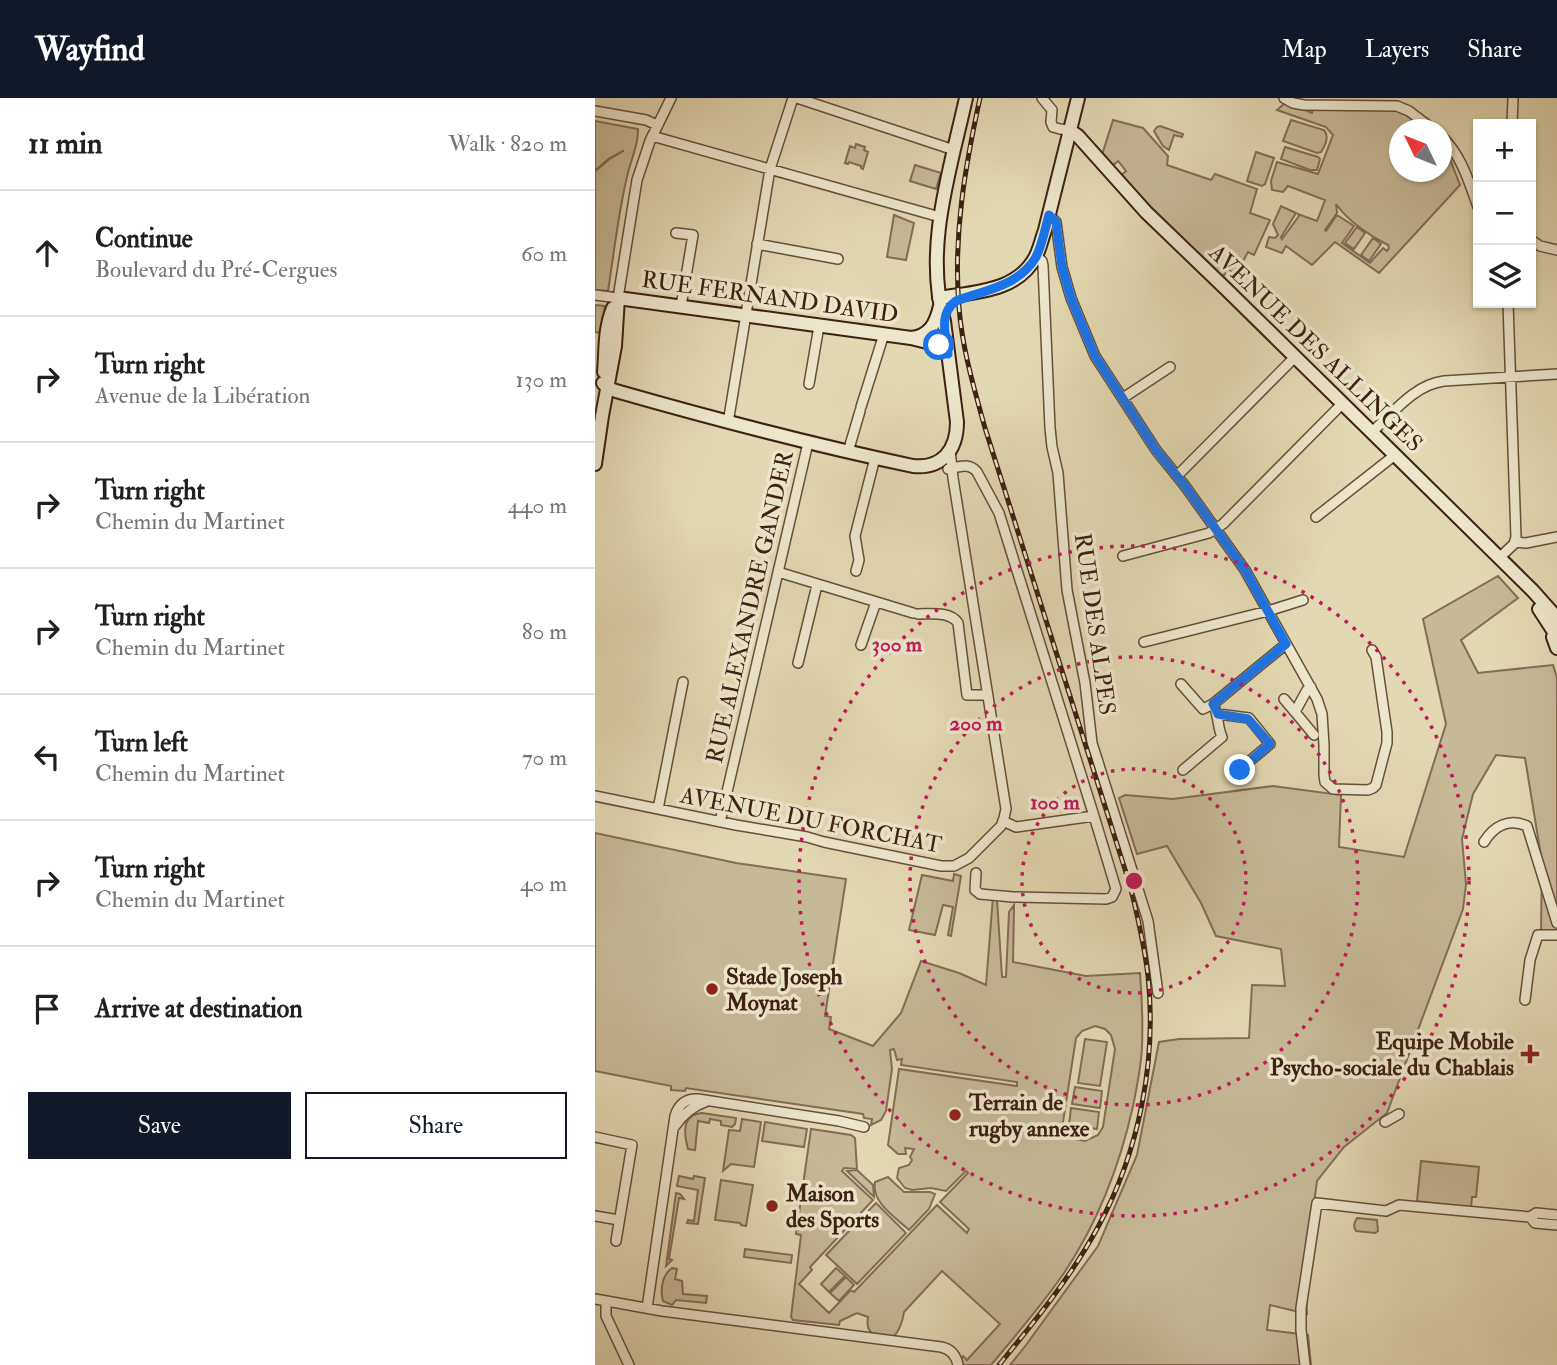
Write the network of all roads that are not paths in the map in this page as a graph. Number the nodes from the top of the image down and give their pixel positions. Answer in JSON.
{"nodes":[{"id":1,"x":671,"y":98,"type":"edge"},
{"id":2,"x":795,"y":98,"type":"edge"},
{"id":3,"x":966,"y":98,"type":"edge"},
{"id":4,"x":1042,"y":98,"type":"edge"},
{"id":5,"x":1078,"y":98,"type":"edge"},
{"id":6,"x":1284,"y":98,"type":"edge"},
{"id":7,"x":1396,"y":98,"type":"edge"},
{"id":8,"x":1513,"y":99,"type":"edge"},
{"id":9,"x":595,"y":111,"type":"edge"},
{"id":10,"x":1409,"y":111,"type":"junction"},
{"id":11,"x":1420,"y":119,"type":"edge"},
{"id":12,"x":1511,"y":119,"type":"edge"},
{"id":13,"x":657,"y":125,"type":"junction"},
{"id":14,"x":1069,"y":130,"type":"junction"},
{"id":15,"x":652,"y":136,"type":"junction"},
{"id":16,"x":1452,"y":148,"type":"edge"},
{"id":17,"x":954,"y":150,"type":"junction"},
{"id":18,"x":1091,"y":150,"type":"junction"},
{"id":19,"x":1062,"y":162,"type":"junction"},
{"id":20,"x":770,"y":169,"type":"junction"},
{"id":21,"x":1473,"y":182,"type":"edge"},
{"id":22,"x":1049,"y":215,"type":"junction"},
{"id":23,"x":940,"y":217,"type":"junction"},
{"id":24,"x":676,"y":233,"type":"dead end"},
{"id":25,"x":757,"y":243,"type":"junction"},
{"id":26,"x":1536,"y":243,"type":"edge"},
{"id":27,"x":1557,"y":250,"type":"edge"},
{"id":28,"x":1036,"y":256,"type":"junction"},
{"id":29,"x":838,"y":258,"type":"dead end"},
{"id":30,"x":937,"y":270,"type":"junction"},
{"id":31,"x":978,"y":293,"type":"junction"},
{"id":32,"x":595,"y":295,"type":"edge"},
{"id":33,"x":618,"y":298,"type":"junction"},
{"id":34,"x":940,"y":302,"type":"junction"},
{"id":35,"x":681,"y":306,"type":"junction"},
{"id":36,"x":1509,"y":308,"type":"edge"},
{"id":37,"x":745,"y":316,"type":"junction"},
{"id":38,"x":944,"y":321,"type":"junction"},
{"id":39,"x":819,"y":326,"type":"junction"},
{"id":40,"x":884,"y":334,"type":"junction"},
{"id":41,"x":911,"y":338,"type":"junction"},
{"id":42,"x":948,"y":354,"type":"junction"},
{"id":43,"x":1295,"y":357,"type":"junction"},
{"id":44,"x":1170,"y":367,"type":"dead end"},
{"id":45,"x":1557,"y":374,"type":"edge"},
{"id":46,"x":1511,"y":377,"type":"junction"},
{"id":47,"x":809,"y":384,"type":"dead end"},
{"id":48,"x":605,"y":385,"type":"junction"},
{"id":49,"x":628,"y":395,"type":"junction"},
{"id":50,"x":1123,"y":398,"type":"junction"},
{"id":51,"x":1343,"y":403,"type":"junction"},
{"id":52,"x":598,"y":417,"type":"edge"},
{"id":53,"x":727,"y":423,"type":"junction"},
{"id":54,"x":1372,"y":432,"type":"junction"},
{"id":55,"x":808,"y":443,"type":"junction"},
{"id":56,"x":848,"y":452,"type":"junction"},
{"id":57,"x":1395,"y":455,"type":"junction"},
{"id":58,"x":875,"y":458,"type":"junction"},
{"id":59,"x":595,"y":464,"type":"edge"},
{"id":60,"x":948,"y":469,"type":"junction"},
{"id":61,"x":1177,"y":476,"type":"junction"},
{"id":62,"x":1316,"y":517,"type":"dead end"},
{"id":63,"x":1216,"y":530,"type":"junction"},
{"id":64,"x":1557,"y":537,"type":"edge"},
{"id":65,"x":1519,"y":539,"type":"junction"},
{"id":66,"x":1123,"y":556,"type":"dead end"},
{"id":67,"x":1499,"y":558,"type":"junction"},
{"id":68,"x":856,"y":571,"type":"dead end"},
{"id":69,"x":778,"y":572,"type":"junction"},
{"id":70,"x":1514,"y":575,"type":"junction"},
{"id":71,"x":817,"y":585,"type":"junction"},
{"id":72,"x":1303,"y":600,"type":"dead end"},
{"id":73,"x":876,"y":602,"type":"junction"},
{"id":74,"x":1268,"y":611,"type":"junction"},
{"id":75,"x":1557,"y":618,"type":"edge"},
{"id":76,"x":1556,"y":630,"type":"edge"},
{"id":77,"x":1144,"y":642,"type":"dead end"},
{"id":78,"x":1286,"y":644,"type":"junction"},
{"id":79,"x":861,"y":645,"type":"dead end"},
{"id":80,"x":1557,"y":648,"type":"edge"},
{"id":81,"x":1372,"y":650,"type":"dead end"},
{"id":82,"x":798,"y":663,"type":"dead end"},
{"id":83,"x":683,"y":682,"type":"dead end"},
{"id":84,"x":1181,"y":684,"type":"dead end"},
{"id":85,"x":1311,"y":687,"type":"junction"},
{"id":86,"x":988,"y":695,"type":"junction"},
{"id":87,"x":1284,"y":699,"type":"dead end"},
{"id":88,"x":1213,"y":704,"type":"junction"},
{"id":89,"x":1295,"y":712,"type":"junction"},
{"id":90,"x":1218,"y":714,"type":"junction"},
{"id":91,"x":1314,"y":735,"type":"dead end"},
{"id":92,"x":1183,"y":770,"type":"dead end"},
{"id":93,"x":1240,"y":770,"type":"dead end"},
{"id":94,"x":595,"y":796,"type":"edge"},
{"id":95,"x":657,"y":809,"type":"junction"},
{"id":96,"x":1094,"y":816,"type":"junction"},
{"id":97,"x":1003,"y":821,"type":"junction"},
{"id":98,"x":720,"y":822,"type":"junction"},
{"id":99,"x":1484,"y":842,"type":"dead end"},
{"id":100,"x":976,"y":873,"type":"dead end"},
{"id":101,"x":1557,"y":923,"type":"edge"},
{"id":102,"x":1557,"y":935,"type":"edge"},
{"id":103,"x":1158,"y":993,"type":"dead end"},
{"id":104,"x":1525,"y":1000,"type":"dead end"},
{"id":105,"x":1399,"y":1114,"type":"dead end"},
{"id":106,"x":1385,"y":1122,"type":"dead end"},
{"id":107,"x":864,"y":1127,"type":"dead end"},
{"id":108,"x":595,"y":1137,"type":"edge"},
{"id":109,"x":1557,"y":1215,"type":"edge"},
{"id":110,"x":595,"y":1216,"type":"edge"},
{"id":111,"x":1530,"y":1217,"type":"junction"},
{"id":112,"x":619,"y":1220,"type":"junction"},
{"id":113,"x":1557,"y":1225,"type":"edge"},
{"id":114,"x":616,"y":1241,"type":"dead end"},
{"id":115,"x":595,"y":1298,"type":"edge"},
{"id":116,"x":606,"y":1301,"type":"junction"},
{"id":117,"x":647,"y":1308,"type":"junction"},
{"id":118,"x":629,"y":1365,"type":"edge"},
{"id":119,"x":958,"y":1365,"type":"edge"},
{"id":120,"x":1305,"y":1365,"type":"edge"}],
"edges":[{"from":1,"to":13,"type":"street"},
{"from":2,"to":17,"type":"street"},
{"from":2,"to":20,"type":"street"},
{"from":3,"to":17,"type":"main road"},
{"from":4,"to":14,"type":"street","name":"AVENUE DES ALLINGES"},
{"from":5,"to":14,"type":"main road"},
{"from":6,"to":10,"type":"street"},
{"from":7,"to":10,"type":"street"},
{"from":8,"to":12,"type":"street"},
{"from":9,"to":13,"type":"street"},
{"from":10,"to":11,"type":"street"},
{"from":13,"to":15,"type":"street"},
{"from":14,"to":18,"type":"main road","name":"AVENUE DES ALLINGES"},
{"from":14,"to":19,"type":"main road"},
{"from":15,"to":20,"type":"street"},
{"from":15,"to":33,"type":"street"},
{"from":16,"to":21,"type":"street"},
{"from":17,"to":23,"type":"main road"},
{"from":18,"to":19,"type":"main road"},
{"from":18,"to":43,"type":"main road","name":"AVENUE DES ALLINGES"},
{"from":19,"to":22,"type":"main road"},
{"from":20,"to":23,"type":"street"},
{"from":20,"to":25,"type":"street"},
{"from":22,"to":28,"type":"main road"},
{"from":22,"to":50,"type":"street"},
{"from":23,"to":30,"type":"main road"},
{"from":24,"to":35,"type":"street"},
{"from":25,"to":29,"type":"street"},
{"from":25,"to":37,"type":"street"},
{"from":26,"to":27,"type":"street"},
{"from":28,"to":31,"type":"main road"},
{"from":28,"to":103,"type":"street","name":"RUE DES ALPES"},
{"from":30,"to":31,"type":"main road"},
{"from":30,"to":34,"type":"main road"},
{"from":31,"to":34,"type":"main road"},
{"from":31,"to":38,"type":"main road"},
{"from":32,"to":33,"type":"street"},
{"from":33,"to":35,"type":"main road","name":"RUE FERNAND DAVID"},
{"from":33,"to":48,"type":"main road"},
{"from":34,"to":38,"type":"main road"},
{"from":34,"to":41,"type":"main road","name":"RUE FERNAND DAVID"},
{"from":35,"to":37,"type":"main road","name":"RUE FERNAND DAVID"},
{"from":36,"to":46,"type":"street"},
{"from":37,"to":39,"type":"main road","name":"RUE FERNAND DAVID"},
{"from":37,"to":53,"type":"street"},
{"from":38,"to":42,"type":"main road"},
{"from":39,"to":40,"type":"main road","name":"RUE FERNAND DAVID"},
{"from":39,"to":47,"type":"street"},
{"from":40,"to":41,"type":"main road","name":"RUE FERNAND DAVID"},
{"from":40,"to":56,"type":"street"},
{"from":41,"to":42,"type":"main road"},
{"from":42,"to":60,"type":"main road"},
{"from":43,"to":51,"type":"main road","name":"AVENUE DES ALLINGES"},
{"from":43,"to":61,"type":"street"},
{"from":44,"to":50,"type":"street"},
{"from":45,"to":46,"type":"street"},
{"from":46,"to":54,"type":"street"},
{"from":46,"to":65,"type":"street"},
{"from":48,"to":49,"type":"main road"},
{"from":48,"to":52,"type":"main road"},
{"from":49,"to":52,"type":"main road"},
{"from":49,"to":53,"type":"main road"},
{"from":50,"to":61,"type":"street"},
{"from":51,"to":54,"type":"main road","name":"AVENUE DES ALLINGES"},
{"from":51,"to":63,"type":"street"},
{"from":52,"to":59,"type":"main road"},
{"from":53,"to":55,"type":"main road"},
{"from":54,"to":57,"type":"main road","name":"AVENUE DES ALLINGES"},
{"from":55,"to":56,"type":"main road"},
{"from":55,"to":69,"type":"street","name":"RUE ALEXANDRE GANDER"},
{"from":56,"to":58,"type":"main road"},
{"from":57,"to":62,"type":"street"},
{"from":57,"to":67,"type":"main road","name":"AVENUE DES ALLINGES"},
{"from":58,"to":60,"type":"main road"},
{"from":58,"to":68,"type":"street"},
{"from":60,"to":86,"type":"street"},
{"from":60,"to":96,"type":"street"},
{"from":61,"to":63,"type":"street"},
{"from":63,"to":66,"type":"street"},
{"from":63,"to":74,"type":"street"},
{"from":64,"to":65,"type":"street"},
{"from":65,"to":67,"type":"street"},
{"from":67,"to":70,"type":"main road","name":"AVENUE DES ALLINGES"},
{"from":69,"to":71,"type":"street"},
{"from":69,"to":98,"type":"street","name":"RUE ALEXANDRE GANDER"},
{"from":70,"to":75,"type":"main road","name":"AVENUE DES ALLINGES"},
{"from":70,"to":76,"type":"main road","name":"AVENUE DES ALLINGES"},
{"from":71,"to":73,"type":"street"},
{"from":71,"to":82,"type":"street"},
{"from":72,"to":74,"type":"street"},
{"from":73,"to":79,"type":"street"},
{"from":73,"to":86,"type":"street"},
{"from":74,"to":77,"type":"street"},
{"from":74,"to":78,"type":"street"},
{"from":76,"to":80,"type":"main road"},
{"from":78,"to":85,"type":"street"},
{"from":78,"to":88,"type":"street"},
{"from":81,"to":85,"type":"street"},
{"from":83,"to":95,"type":"street"},
{"from":84,"to":88,"type":"street"},
{"from":85,"to":89,"type":"street"},
{"from":86,"to":97,"type":"street"},
{"from":87,"to":89,"type":"street"},
{"from":88,"to":90,"type":"street"},
{"from":89,"to":91,"type":"street"},
{"from":90,"to":92,"type":"street"},
{"from":90,"to":93,"type":"street"},
{"from":94,"to":95,"type":"street","name":"AVENUE DU FORCHAT"},
{"from":95,"to":98,"type":"street","name":"AVENUE DU FORCHAT"},
{"from":96,"to":97,"type":"street"},
{"from":96,"to":100,"type":"street"},
{"from":97,"to":98,"type":"street","name":"AVENUE DU FORCHAT"},
{"from":99,"to":101,"type":"street"},
{"from":102,"to":104,"type":"street"},
{"from":105,"to":106,"type":"street"},
{"from":107,"to":117,"type":"street"},
{"from":108,"to":112,"type":"street"},
{"from":109,"to":111,"type":"street"},
{"from":110,"to":112,"type":"street"},
{"from":111,"to":113,"type":"street"},
{"from":111,"to":120,"type":"street"},
{"from":112,"to":114,"type":"street"},
{"from":115,"to":116,"type":"street"},
{"from":116,"to":117,"type":"street"},
{"from":116,"to":118,"type":"street"},
{"from":117,"to":119,"type":"street"}]}
